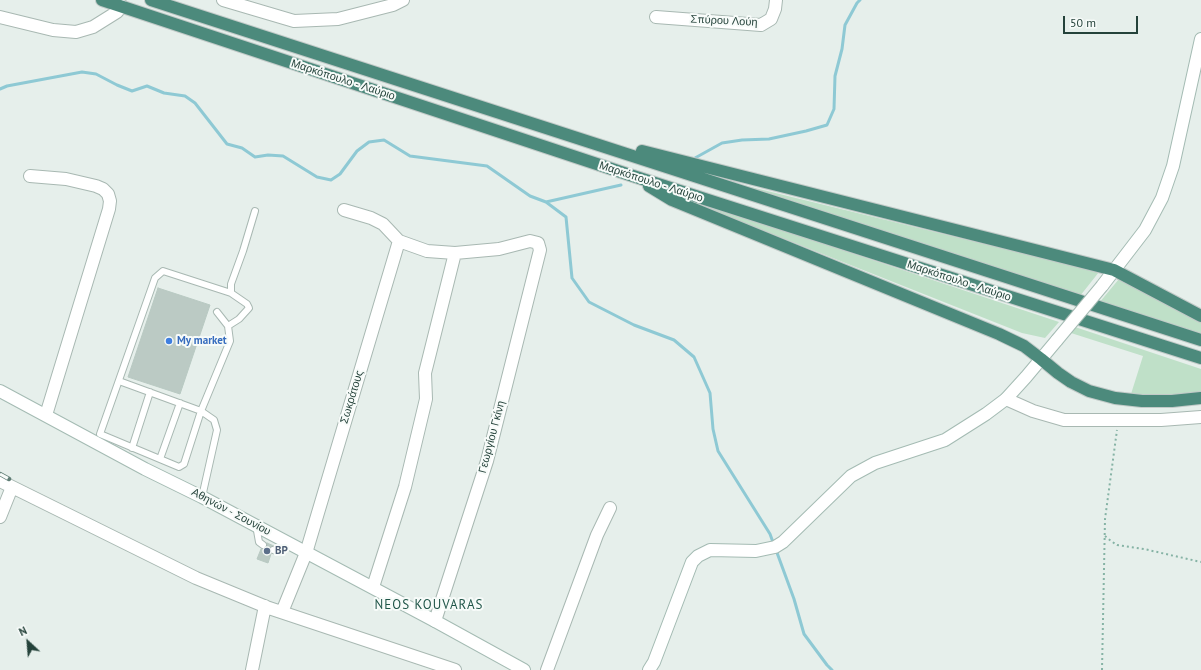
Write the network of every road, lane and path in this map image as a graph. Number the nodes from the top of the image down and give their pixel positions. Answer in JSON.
{"nodes":[{"id":1,"x":102,"y":0,"type":"edge"},
{"id":2,"x":151,"y":0,"type":"edge"},
{"id":3,"x":223,"y":0,"type":"edge"},
{"id":4,"x":403,"y":0,"type":"edge"},
{"id":5,"x":776,"y":0,"type":"edge"},
{"id":6,"x":122,"y":6,"type":"junction"},
{"id":7,"x":0,"y":17,"type":"edge"},
{"id":8,"x":656,"y":17,"type":"dead end"},
{"id":9,"x":1201,"y":38,"type":"edge"},
{"id":10,"x":595,"y":144,"type":"junction"},
{"id":11,"x":30,"y":176,"type":"dead end"},
{"id":12,"x":633,"y":176,"type":"junction"},
{"id":13,"x":344,"y":210,"type":"dead end"},
{"id":14,"x":256,"y":211,"type":"dead end"},
{"id":15,"x":399,"y":241,"type":"junction"},
{"id":16,"x":455,"y":253,"type":"junction"},
{"id":17,"x":1114,"y":270,"type":"junction"},
{"id":18,"x":231,"y":293,"type":"junction"},
{"id":19,"x":216,"y":312,"type":"dead end"},
{"id":20,"x":1201,"y":316,"type":"edge"},
{"id":21,"x":228,"y":326,"type":"junction"},
{"id":22,"x":1201,"y":340,"type":"edge"},
{"id":23,"x":1201,"y":358,"type":"edge"},
{"id":24,"x":1041,"y":359,"type":"junction"},
{"id":25,"x":119,"y":381,"type":"junction"},
{"id":26,"x":0,"y":391,"type":"edge"},
{"id":27,"x":150,"y":392,"type":"junction"},
{"id":28,"x":1201,"y":398,"type":"edge"},
{"id":29,"x":1006,"y":399,"type":"junction"},
{"id":30,"x":180,"y":403,"type":"junction"},
{"id":31,"x":201,"y":412,"type":"junction"},
{"id":32,"x":46,"y":416,"type":"junction"},
{"id":33,"x":1201,"y":417,"type":"edge"},
{"id":34,"x":1118,"y":420,"type":"junction"},
{"id":35,"x":120,"y":448,"type":"junction"},
{"id":36,"x":132,"y":448,"type":"junction"},
{"id":37,"x":147,"y":454,"type":"junction"},
{"id":38,"x":160,"y":459,"type":"junction"},
{"id":39,"x":145,"y":469,"type":"junction"},
{"id":40,"x":0,"y":481,"type":"edge"},
{"id":41,"x":12,"y":486,"type":"junction"},
{"id":42,"x":202,"y":496,"type":"junction"},
{"id":43,"x":610,"y":508,"type":"dead end"},
{"id":44,"x":0,"y":517,"type":"edge"},
{"id":45,"x":256,"y":526,"type":"junction"},
{"id":46,"x":1105,"y":535,"type":"junction"},
{"id":47,"x":289,"y":543,"type":"junction"},
{"id":48,"x":263,"y":545,"type":"dead end"},
{"id":49,"x":273,"y":550,"type":"dead end"},
{"id":50,"x":306,"y":552,"type":"junction"},
{"id":51,"x":1201,"y":562,"type":"edge"},
{"id":52,"x":373,"y":587,"type":"junction"},
{"id":53,"x":265,"y":606,"type":"junction"},
{"id":54,"x":282,"y":612,"type":"junction"},
{"id":55,"x":435,"y":621,"type":"junction"},
{"id":56,"x":512,"y":667,"type":"edge"},
{"id":57,"x":252,"y":670,"type":"edge"},
{"id":58,"x":455,"y":670,"type":"edge"},
{"id":59,"x":524,"y":670,"type":"edge"},
{"id":60,"x":546,"y":670,"type":"edge"},
{"id":61,"x":649,"y":670,"type":"edge"},
{"id":62,"x":1102,"y":670,"type":"edge"}],
"edges":[{"from":1,"to":6,"type":"highway","name":"Μαρκόπουλο - Λαύριο"},
{"from":2,"to":10,"type":"highway","name":"Μαρκόπουλο - Λαύριο"},
{"from":3,"to":4,"type":"street"},
{"from":5,"to":8,"type":"street","name":"Σπύρου Λούη"},
{"from":6,"to":7,"type":"street"},
{"from":6,"to":12,"type":"highway","name":"Μαρκόπουλο - Λαύριο"},
{"from":9,"to":17,"type":"street"},
{"from":10,"to":17,"type":"highway"},
{"from":10,"to":22,"type":"highway","name":"Μαρκόπουλο - Λαύριο"},
{"from":11,"to":32,"type":"street"},
{"from":12,"to":23,"type":"highway","name":"Μαρκόπουλο - Λαύριο"},
{"from":12,"to":24,"type":"highway"},
{"from":13,"to":15,"type":"street"},
{"from":14,"to":18,"type":"lane"},
{"from":15,"to":16,"type":"street"},
{"from":15,"to":50,"type":"street","name":"Σωκράτους"},
{"from":16,"to":52,"type":"street"},
{"from":16,"to":55,"type":"street","name":"Γεωργίου Γκίνη"},
{"from":17,"to":20,"type":"highway"},
{"from":17,"to":24,"type":"street","bridge":true},
{"from":18,"to":21,"type":"lane"},
{"from":18,"to":25,"type":"lane"},
{"from":19,"to":21,"type":"lane"},
{"from":21,"to":31,"type":"lane"},
{"from":24,"to":28,"type":"highway"},
{"from":24,"to":29,"type":"street"},
{"from":25,"to":27,"type":"lane"},
{"from":25,"to":35,"type":"lane"},
{"from":26,"to":32,"type":"street","name":"Αθηνών - Σουνίου"},
{"from":27,"to":30,"type":"lane"},
{"from":27,"to":36,"type":"lane"},
{"from":29,"to":34,"type":"street"},
{"from":29,"to":61,"type":"street"},
{"from":30,"to":31,"type":"lane"},
{"from":30,"to":38,"type":"lane"},
{"from":31,"to":38,"type":"lane"},
{"from":31,"to":42,"type":"lane"},
{"from":32,"to":35,"type":"street","name":"Αθηνών - Σουνίου"},
{"from":33,"to":34,"type":"street"},
{"from":34,"to":46,"type":"path"},
{"from":35,"to":36,"type":"lane"},
{"from":35,"to":39,"type":"street","name":"Αθηνών - Σουνίου"},
{"from":36,"to":37,"type":"lane"},
{"from":37,"to":38,"type":"lane"},
{"from":37,"to":39,"type":"lane"},
{"from":39,"to":42,"type":"street","name":"Αθηνών - Σουνίου"},
{"from":40,"to":41,"type":"street"},
{"from":41,"to":44,"type":"street"},
{"from":41,"to":53,"type":"street"},
{"from":42,"to":45,"type":"street","name":"Αθηνών - Σουνίου"},
{"from":43,"to":60,"type":"street"},
{"from":45,"to":47,"type":"street","name":"Αθηνών - Σουνίου"},
{"from":45,"to":48,"type":"lane"},
{"from":46,"to":51,"type":"path"},
{"from":46,"to":62,"type":"path"},
{"from":47,"to":49,"type":"lane"},
{"from":47,"to":50,"type":"street","name":"Αθηνών - Σουνίου"},
{"from":50,"to":52,"type":"street","name":"Αθηνών - Σουνίου"},
{"from":50,"to":54,"type":"street","name":"Σωκράτους"},
{"from":52,"to":55,"type":"street","name":"Αθηνών - Σουνίου"},
{"from":53,"to":54,"type":"street"},
{"from":53,"to":57,"type":"street"},
{"from":54,"to":58,"type":"street"},
{"from":55,"to":56,"type":"street","name":"Αθηνών - Σουνίου"},
{"from":56,"to":59,"type":"street","name":"Αθηνών - Σουνίου"}]}
